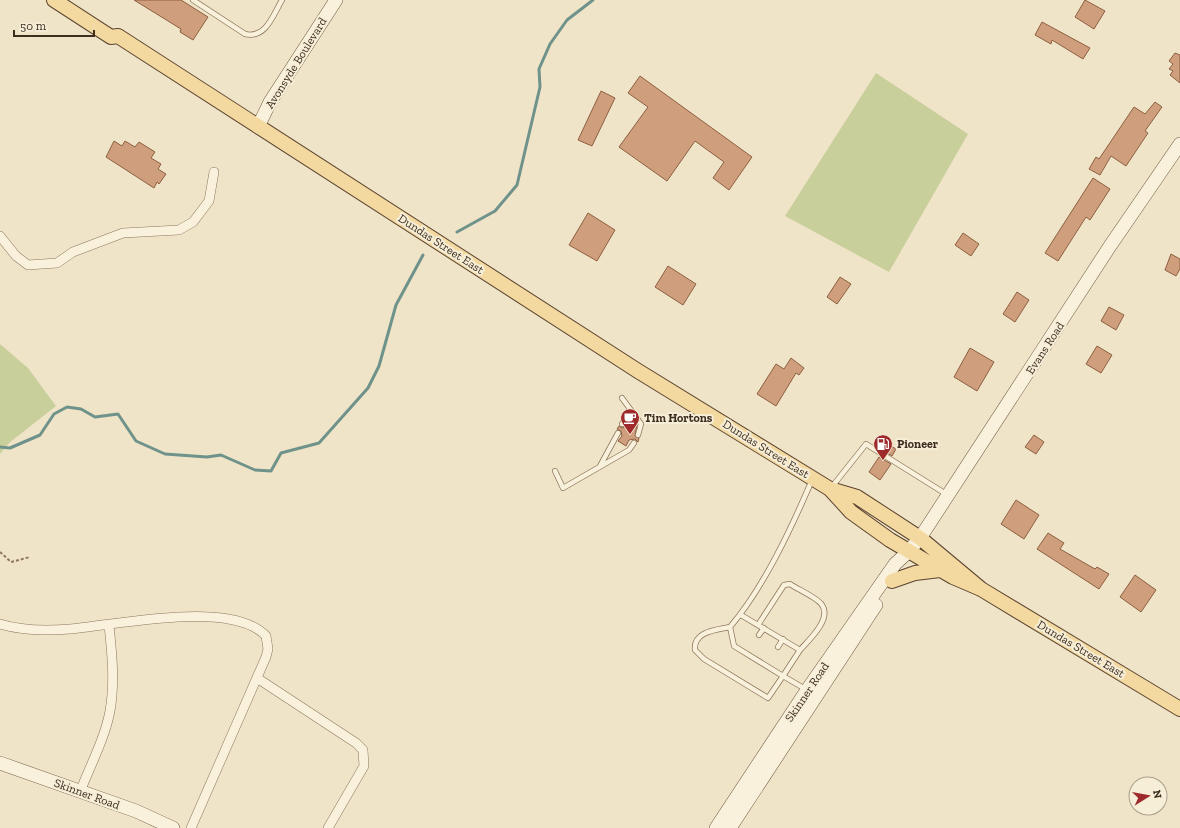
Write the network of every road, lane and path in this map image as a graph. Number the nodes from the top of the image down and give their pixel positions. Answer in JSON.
{"nodes":[{"id":1,"x":54,"y":0,"type":"edge"},
{"id":2,"x":193,"y":0,"type":"edge"},
{"id":3,"x":282,"y":0,"type":"edge"},
{"id":4,"x":336,"y":0,"type":"edge"},
{"id":5,"x":258,"y":127,"type":"junction"},
{"id":6,"x":1180,"y":144,"type":"edge"},
{"id":7,"x":214,"y":172,"type":"dead end"},
{"id":8,"x":0,"y":236,"type":"edge"},
{"id":9,"x":622,"y":398,"type":"dead end"},
{"id":10,"x":630,"y":409,"type":"junction"},
{"id":11,"x":622,"y":424,"type":"dead end"},
{"id":12,"x":618,"y":433,"type":"dead end"},
{"id":13,"x":638,"y":435,"type":"dead end"},
{"id":14,"x":634,"y":443,"type":"dead end"},
{"id":15,"x":599,"y":468,"type":"junction"},
{"id":16,"x":555,"y":471,"type":"dead end"},
{"id":17,"x":813,"y":478,"type":"junction"},
{"id":18,"x":830,"y":489,"type":"junction"},
{"id":19,"x":947,"y":495,"type":"junction"},
{"id":20,"x":920,"y":538,"type":"junction"},
{"id":21,"x":0,"y":552,"type":"edge"},
{"id":22,"x":905,"y":556,"type":"junction"},
{"id":23,"x":30,"y":557,"type":"dead end"},
{"id":24,"x":940,"y":570,"type":"junction"},
{"id":25,"x":892,"y":581,"type":"junction"},
{"id":26,"x":981,"y":589,"type":"junction"},
{"id":27,"x":741,"y":615,"type":"junction"},
{"id":28,"x":0,"y":624,"type":"edge"},
{"id":29,"x":109,"y":625,"type":"junction"},
{"id":30,"x":758,"y":625,"type":"junction"},
{"id":31,"x":730,"y":628,"type":"junction"},
{"id":32,"x":764,"y":628,"type":"junction"},
{"id":33,"x":759,"y":635,"type":"dead end"},
{"id":34,"x":783,"y":640,"type":"junction"},
{"id":35,"x":778,"y":647,"type":"dead end"},
{"id":36,"x":800,"y":650,"type":"junction"},
{"id":37,"x":784,"y":676,"type":"junction"},
{"id":38,"x":257,"y":678,"type":"junction"},
{"id":39,"x":807,"y":690,"type":"junction"},
{"id":40,"x":1180,"y":709,"type":"edge"},
{"id":41,"x":0,"y":763,"type":"edge"},
{"id":42,"x":80,"y":792,"type":"junction"},
{"id":43,"x":173,"y":828,"type":"edge"},
{"id":44,"x":192,"y":828,"type":"edge"},
{"id":45,"x":328,"y":828,"type":"edge"},
{"id":46,"x":716,"y":828,"type":"edge"},
{"id":47,"x":730,"y":828,"type":"edge"}],
"edges":[{"from":1,"to":5,"type":"main road","name":"Dundas Street East"},
{"from":2,"to":3,"type":"lane"},
{"from":4,"to":5,"type":"street","name":"Avonsyde Boulevard"},
{"from":5,"to":17,"type":"main road","name":"Dundas Street East"},
{"from":6,"to":19,"type":"street","name":"Evans Road"},
{"from":7,"to":8,"type":"street"},
{"from":9,"to":10,"type":"lane"},
{"from":10,"to":11,"type":"lane"},
{"from":10,"to":13,"type":"lane"},
{"from":12,"to":15,"type":"lane"},
{"from":14,"to":15,"type":"lane"},
{"from":15,"to":16,"type":"lane"},
{"from":17,"to":18,"type":"main road","name":"Dundas Street East"},
{"from":17,"to":27,"type":"lane"},
{"from":18,"to":19,"type":"lane"},
{"from":18,"to":20,"type":"main road","name":"Dundas Street East"},
{"from":18,"to":22,"type":"main road","name":"Dundas Street East"},
{"from":19,"to":20,"type":"street","name":"Evans Road"},
{"from":20,"to":22,"type":"street","name":"Evans Road"},
{"from":20,"to":26,"type":"main road","name":"Dundas Street East"},
{"from":21,"to":23,"type":"path"},
{"from":22,"to":24,"type":"main road","name":"Dundas Street East"},
{"from":22,"to":25,"type":"street","name":"Skinner Road"},
{"from":22,"to":39,"type":"street","name":"Skinner Road"},
{"from":24,"to":25,"type":"main road"},
{"from":24,"to":26,"type":"main road","name":"Dundas Street East"},
{"from":25,"to":47,"type":"street","name":"Skinner Road"},
{"from":26,"to":40,"type":"main road","name":"Dundas Street East"},
{"from":27,"to":30,"type":"lane"},
{"from":27,"to":31,"type":"lane"},
{"from":28,"to":29,"type":"street"},
{"from":29,"to":38,"type":"street"},
{"from":29,"to":42,"type":"street"},
{"from":30,"to":32,"type":"lane"},
{"from":30,"to":36,"type":"lane"},
{"from":31,"to":37,"type":"lane"},
{"from":31,"to":37,"type":"lane"},
{"from":32,"to":33,"type":"lane"},
{"from":32,"to":34,"type":"lane"},
{"from":34,"to":35,"type":"lane"},
{"from":34,"to":36,"type":"lane"},
{"from":36,"to":37,"type":"lane"},
{"from":37,"to":39,"type":"lane"},
{"from":38,"to":44,"type":"street"},
{"from":38,"to":45,"type":"street"},
{"from":39,"to":46,"type":"street","name":"Skinner Road"},
{"from":41,"to":42,"type":"street","name":"Skinner Road"},
{"from":42,"to":43,"type":"street","name":"Skinner Road"}]}
